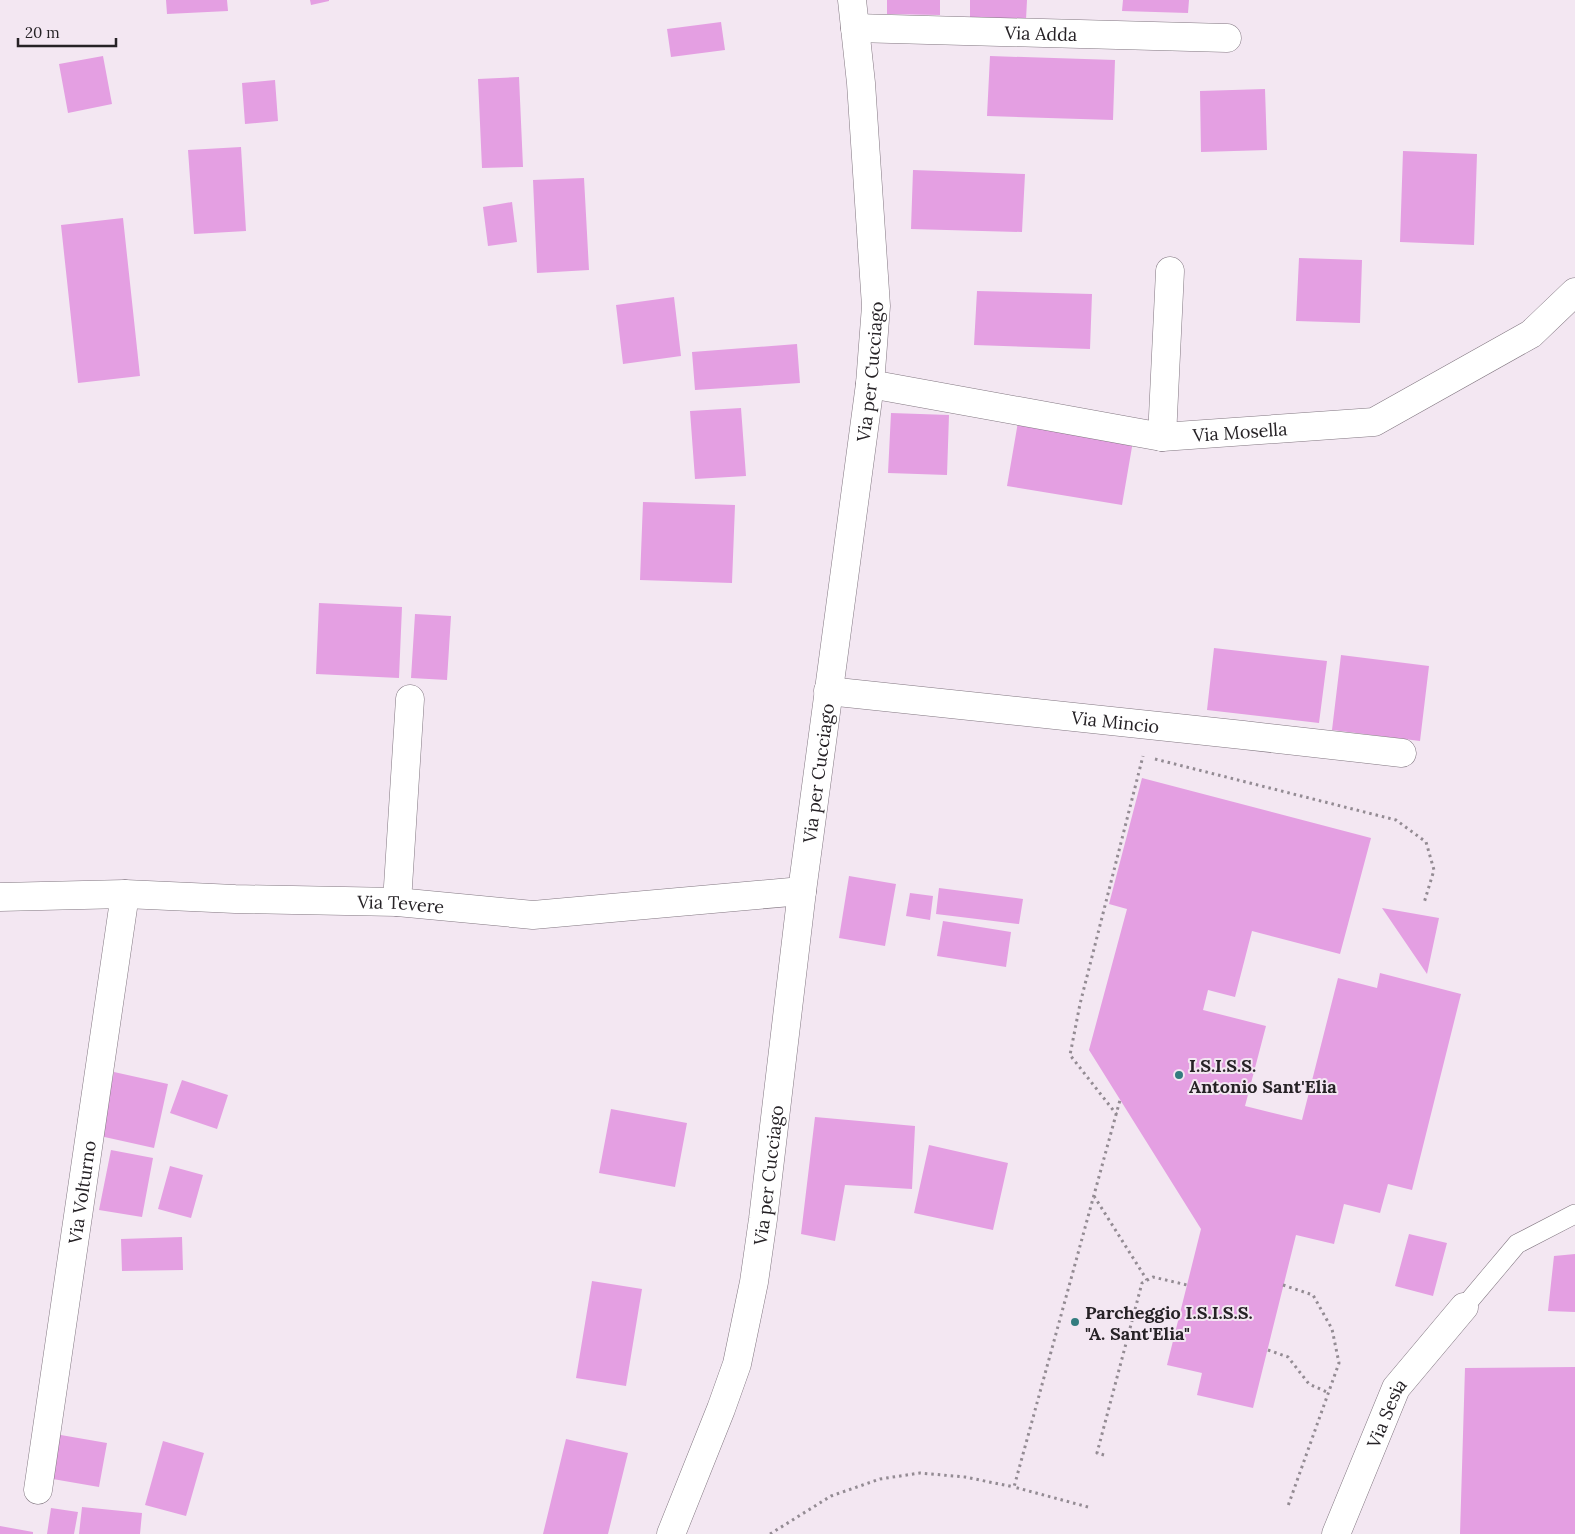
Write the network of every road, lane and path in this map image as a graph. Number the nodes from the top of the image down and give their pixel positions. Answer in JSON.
{"nodes":[{"id":1,"x":852,"y":0,"type":"edge"},
{"id":2,"x":855,"y":28,"type":"junction"},
{"id":3,"x":1228,"y":38,"type":"dead end"},
{"id":4,"x":1170,"y":272,"type":"dead end"},
{"id":5,"x":1575,"y":292,"type":"edge"},
{"id":6,"x":870,"y":384,"type":"junction"},
{"id":7,"x":1162,"y":436,"type":"junction"},
{"id":8,"x":828,"y":691,"type":"junction"},
{"id":9,"x":410,"y":699,"type":"dead end"},
{"id":10,"x":1402,"y":753,"type":"dead end"},
{"id":11,"x":1134,"y":755,"type":"dead end"},
{"id":12,"x":1153,"y":758,"type":"dead end"},
{"id":13,"x":802,"y":891,"type":"junction"},
{"id":14,"x":125,"y":894,"type":"junction"},
{"id":15,"x":0,"y":897,"type":"edge"},
{"id":16,"x":397,"y":902,"type":"junction"},
{"id":17,"x":1424,"y":903,"type":"dead end"},
{"id":18,"x":1120,"y":1100,"type":"dead end"},
{"id":19,"x":1116,"y":1115,"type":"junction"},
{"id":20,"x":1094,"y":1195,"type":"junction"},
{"id":21,"x":1575,"y":1214,"type":"edge"},
{"id":22,"x":1147,"y":1280,"type":"junction"},
{"id":23,"x":1187,"y":1285,"type":"dead end"},
{"id":24,"x":1284,"y":1285,"type":"dead end"},
{"id":25,"x":1464,"y":1307,"type":"joint"},
{"id":26,"x":1268,"y":1350,"type":"dead end"},
{"id":27,"x":1329,"y":1393,"type":"junction"},
{"id":28,"x":1104,"y":1456,"type":"dead end"},
{"id":29,"x":1014,"y":1487,"type":"junction"},
{"id":30,"x":38,"y":1490,"type":"dead end"},
{"id":31,"x":1288,"y":1506,"type":"dead end"},
{"id":32,"x":1088,"y":1507,"type":"dead end"},
{"id":33,"x":671,"y":1534,"type":"edge"},
{"id":34,"x":770,"y":1534,"type":"edge"},
{"id":35,"x":1336,"y":1534,"type":"edge"}],
"edges":[{"from":1,"to":2,"type":"street","name":"Via per Cucciago"},
{"from":2,"to":3,"type":"street","name":"Via Adda"},
{"from":2,"to":6,"type":"street","name":"Via per Cucciago"},
{"from":4,"to":7,"type":"street"},
{"from":5,"to":7,"type":"street","name":"Via Mosella"},
{"from":6,"to":7,"type":"street","name":"Via Mosella"},
{"from":6,"to":8,"type":"street","name":"Via per Cucciago"},
{"from":8,"to":10,"type":"street","name":"Via Mincio"},
{"from":8,"to":13,"type":"street","name":"Via per Cucciago"},
{"from":9,"to":16,"type":"street"},
{"from":11,"to":19,"type":"path"},
{"from":12,"to":17,"type":"path"},
{"from":13,"to":16,"type":"street","name":"Via Tevere"},
{"from":13,"to":33,"type":"street","name":"Via per Cucciago"},
{"from":14,"to":15,"type":"street","name":"Via Tevere"},
{"from":14,"to":16,"type":"street","name":"Via Tevere"},
{"from":14,"to":30,"type":"street","name":"Via Volturno"},
{"from":18,"to":19,"type":"path"},
{"from":19,"to":20,"type":"path"},
{"from":20,"to":22,"type":"path"},
{"from":20,"to":29,"type":"path"},
{"from":21,"to":25,"type":"lane"},
{"from":22,"to":23,"type":"path"},
{"from":22,"to":28,"type":"path"},
{"from":24,"to":27,"type":"path"},
{"from":25,"to":35,"type":"street","name":"Via Sesia"},
{"from":26,"to":27,"type":"path"},
{"from":27,"to":31,"type":"path"},
{"from":29,"to":32,"type":"path"},
{"from":29,"to":34,"type":"path"}]}
